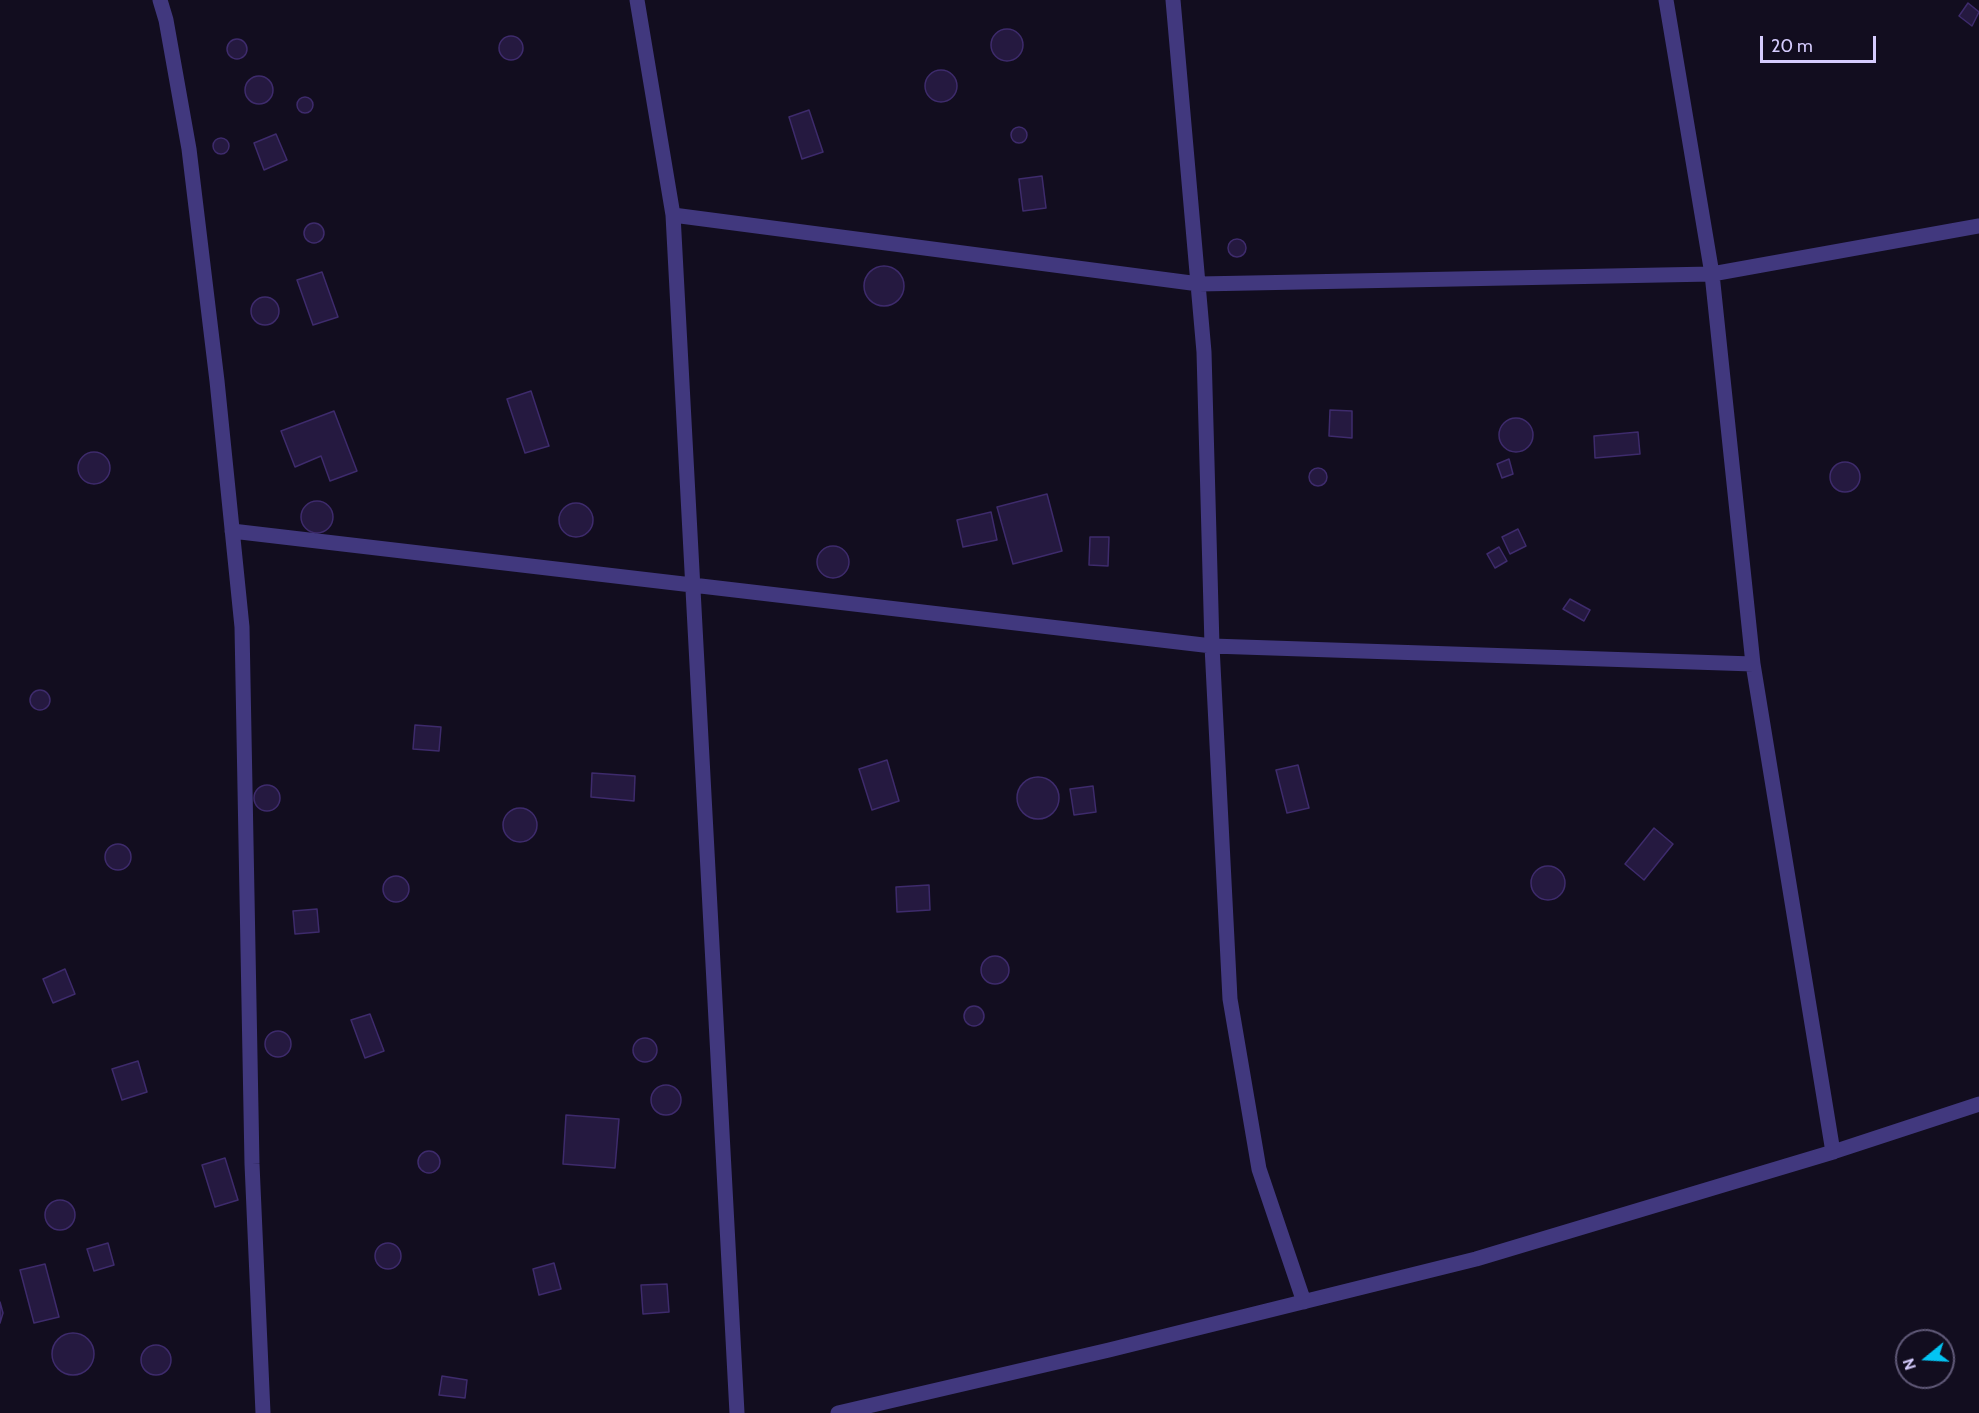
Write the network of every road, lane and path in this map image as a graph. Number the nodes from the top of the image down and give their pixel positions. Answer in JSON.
{"nodes":[{"id":1,"x":160,"y":0,"type":"edge"},
{"id":2,"x":637,"y":0,"type":"edge"},
{"id":3,"x":1173,"y":0,"type":"edge"},
{"id":4,"x":1666,"y":0,"type":"edge"},
{"id":5,"x":673,"y":214,"type":"junction"},
{"id":6,"x":1979,"y":226,"type":"edge"},
{"id":7,"x":1712,"y":274,"type":"junction"},
{"id":8,"x":1199,"y":284,"type":"junction"},
{"id":9,"x":232,"y":531,"type":"junction"},
{"id":10,"x":695,"y":586,"type":"junction"},
{"id":11,"x":1212,"y":646,"type":"junction"},
{"id":12,"x":1753,"y":664,"type":"junction"},
{"id":13,"x":1979,"y":1104,"type":"edge"},
{"id":14,"x":1833,"y":1152,"type":"junction"},
{"id":15,"x":1304,"y":1302,"type":"junction"},
{"id":16,"x":263,"y":1413,"type":"edge"},
{"id":17,"x":737,"y":1413,"type":"edge"},
{"id":18,"x":838,"y":1413,"type":"edge"}],
"edges":[{"from":1,"to":9,"type":"street"},
{"from":2,"to":5,"type":"street"},
{"from":3,"to":8,"type":"street"},
{"from":4,"to":7,"type":"street"},
{"from":5,"to":8,"type":"street"},
{"from":5,"to":10,"type":"street"},
{"from":6,"to":7,"type":"street"},
{"from":7,"to":8,"type":"street"},
{"from":7,"to":12,"type":"street"},
{"from":8,"to":11,"type":"street"},
{"from":9,"to":10,"type":"street"},
{"from":9,"to":16,"type":"street"},
{"from":10,"to":11,"type":"street"},
{"from":10,"to":17,"type":"street"},
{"from":11,"to":12,"type":"street"},
{"from":11,"to":15,"type":"street"},
{"from":12,"to":14,"type":"street"},
{"from":13,"to":14,"type":"street"},
{"from":14,"to":15,"type":"street"},
{"from":15,"to":18,"type":"street"}]}
